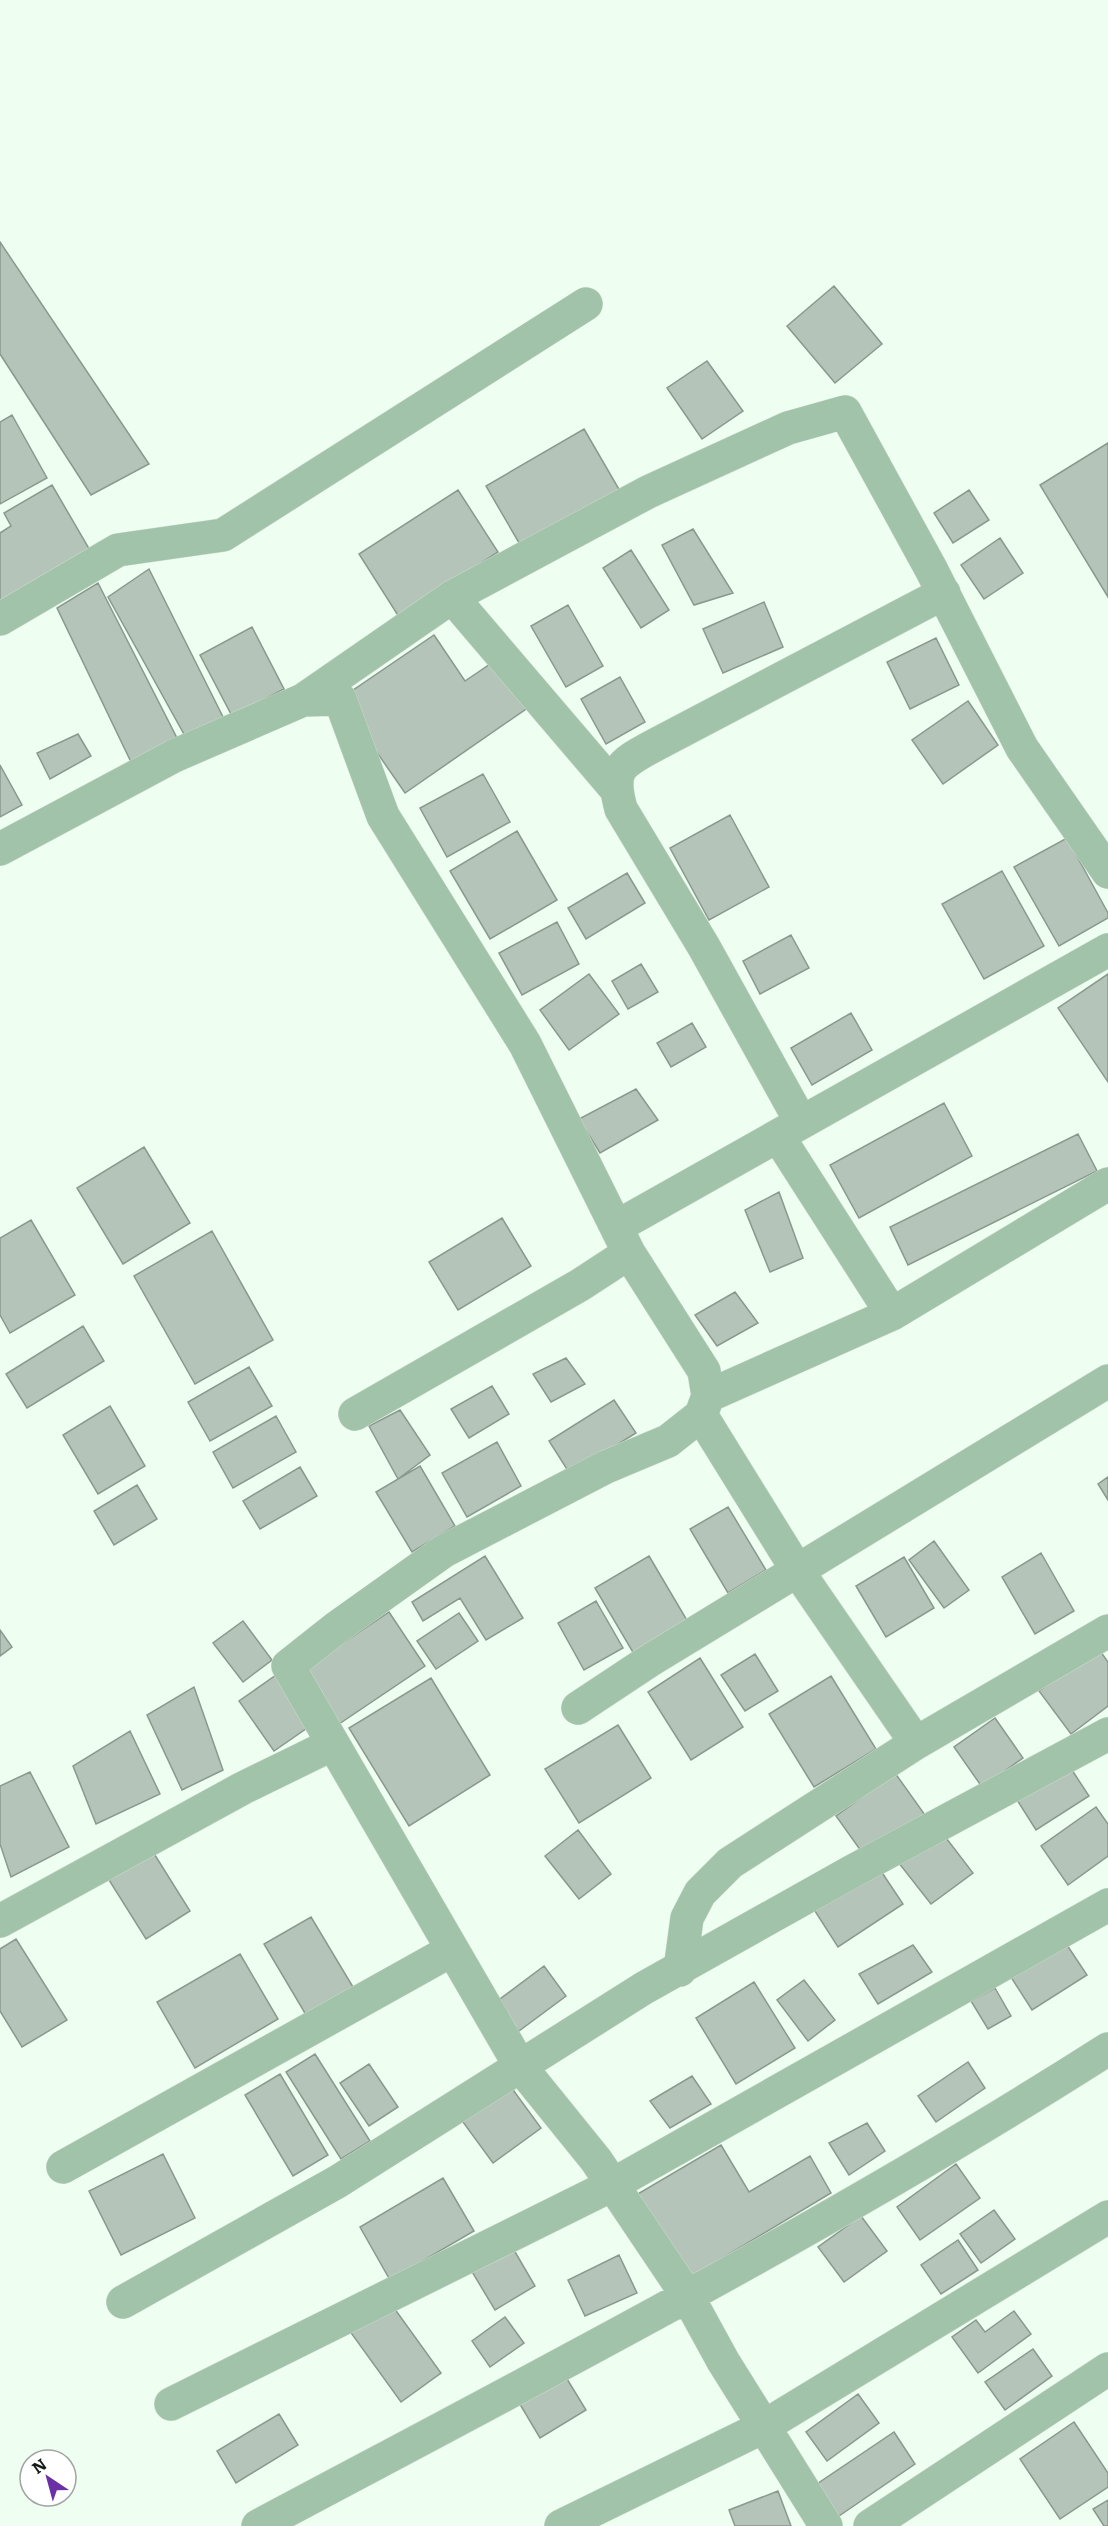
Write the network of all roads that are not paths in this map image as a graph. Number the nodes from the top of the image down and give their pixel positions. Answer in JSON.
{"nodes":[{"id":1,"x":586,"y":304,"type":"dead end"},
{"id":2,"x":944,"y":593,"type":"junction"},
{"id":3,"x":452,"y":597,"type":"junction"},
{"id":4,"x":0,"y":619,"type":"edge"},
{"id":5,"x":303,"y":700,"type":"junction"},
{"id":6,"x":615,"y":788,"type":"junction"},
{"id":7,"x":0,"y":849,"type":"edge"},
{"id":8,"x":1108,"y":872,"type":"edge"},
{"id":9,"x":1108,"y":950,"type":"edge"},
{"id":10,"x":790,"y":1129,"type":"junction"},
{"id":11,"x":1108,"y":1184,"type":"edge"},
{"id":12,"x":623,"y":1240,"type":"junction"},
{"id":13,"x":892,"y":1314,"type":"junction"},
{"id":14,"x":1108,"y":1381,"type":"edge"},
{"id":15,"x":705,"y":1405,"type":"junction"},
{"id":16,"x":355,"y":1414,"type":"dead end"},
{"id":17,"x":797,"y":1570,"type":"junction"},
{"id":18,"x":1108,"y":1631,"type":"edge"},
{"id":19,"x":578,"y":1708,"type":"dead end"},
{"id":20,"x":1108,"y":1734,"type":"edge"},
{"id":21,"x":916,"y":1743,"type":"junction"},
{"id":22,"x":333,"y":1744,"type":"junction"},
{"id":23,"x":1108,"y":1905,"type":"edge"},
{"id":24,"x":0,"y":1921,"type":"edge"},
{"id":25,"x":452,"y":1950,"type":"junction"},
{"id":26,"x":680,"y":1970,"type":"junction"},
{"id":27,"x":1108,"y":2049,"type":"edge"},
{"id":28,"x":520,"y":2066,"type":"junction"},
{"id":29,"x":63,"y":2167,"type":"dead end"},
{"id":30,"x":612,"y":2185,"type":"junction"},
{"id":31,"x":1108,"y":2217,"type":"edge"},
{"id":32,"x":688,"y":2297,"type":"junction"},
{"id":33,"x":123,"y":2302,"type":"dead end"},
{"id":34,"x":1108,"y":2369,"type":"edge"},
{"id":35,"x":171,"y":2404,"type":"dead end"},
{"id":36,"x":763,"y":2427,"type":"junction"},
{"id":37,"x":258,"y":2526,"type":"edge"},
{"id":38,"x":561,"y":2526,"type":"edge"},
{"id":39,"x":826,"y":2526,"type":"edge"},
{"id":40,"x":870,"y":2526,"type":"edge"}],
"edges":[{"from":1,"to":4,"type":"street"},
{"from":2,"to":3,"type":"street"},
{"from":2,"to":6,"type":"street"},
{"from":2,"to":8,"type":"street"},
{"from":3,"to":5,"type":"street"},
{"from":3,"to":6,"type":"street"},
{"from":5,"to":7,"type":"street"},
{"from":5,"to":12,"type":"street"},
{"from":6,"to":10,"type":"street"},
{"from":9,"to":10,"type":"street"},
{"from":10,"to":12,"type":"street"},
{"from":10,"to":13,"type":"street"},
{"from":11,"to":13,"type":"street"},
{"from":12,"to":15,"type":"street"},
{"from":12,"to":16,"type":"street"},
{"from":13,"to":15,"type":"street"},
{"from":14,"to":17,"type":"street"},
{"from":15,"to":17,"type":"street"},
{"from":15,"to":22,"type":"street"},
{"from":17,"to":19,"type":"street"},
{"from":17,"to":21,"type":"street"},
{"from":18,"to":21,"type":"street"},
{"from":20,"to":26,"type":"street"},
{"from":21,"to":26,"type":"street"},
{"from":22,"to":24,"type":"street"},
{"from":22,"to":25,"type":"street"},
{"from":23,"to":30,"type":"street"},
{"from":25,"to":28,"type":"street"},
{"from":25,"to":29,"type":"street"},
{"from":26,"to":28,"type":"street"},
{"from":27,"to":32,"type":"street"},
{"from":28,"to":30,"type":"street"},
{"from":28,"to":33,"type":"street"},
{"from":30,"to":32,"type":"street"},
{"from":30,"to":35,"type":"street"},
{"from":31,"to":36,"type":"street"},
{"from":32,"to":36,"type":"street"},
{"from":32,"to":37,"type":"street"},
{"from":34,"to":40,"type":"street"},
{"from":36,"to":38,"type":"street"},
{"from":36,"to":39,"type":"street"}]}
